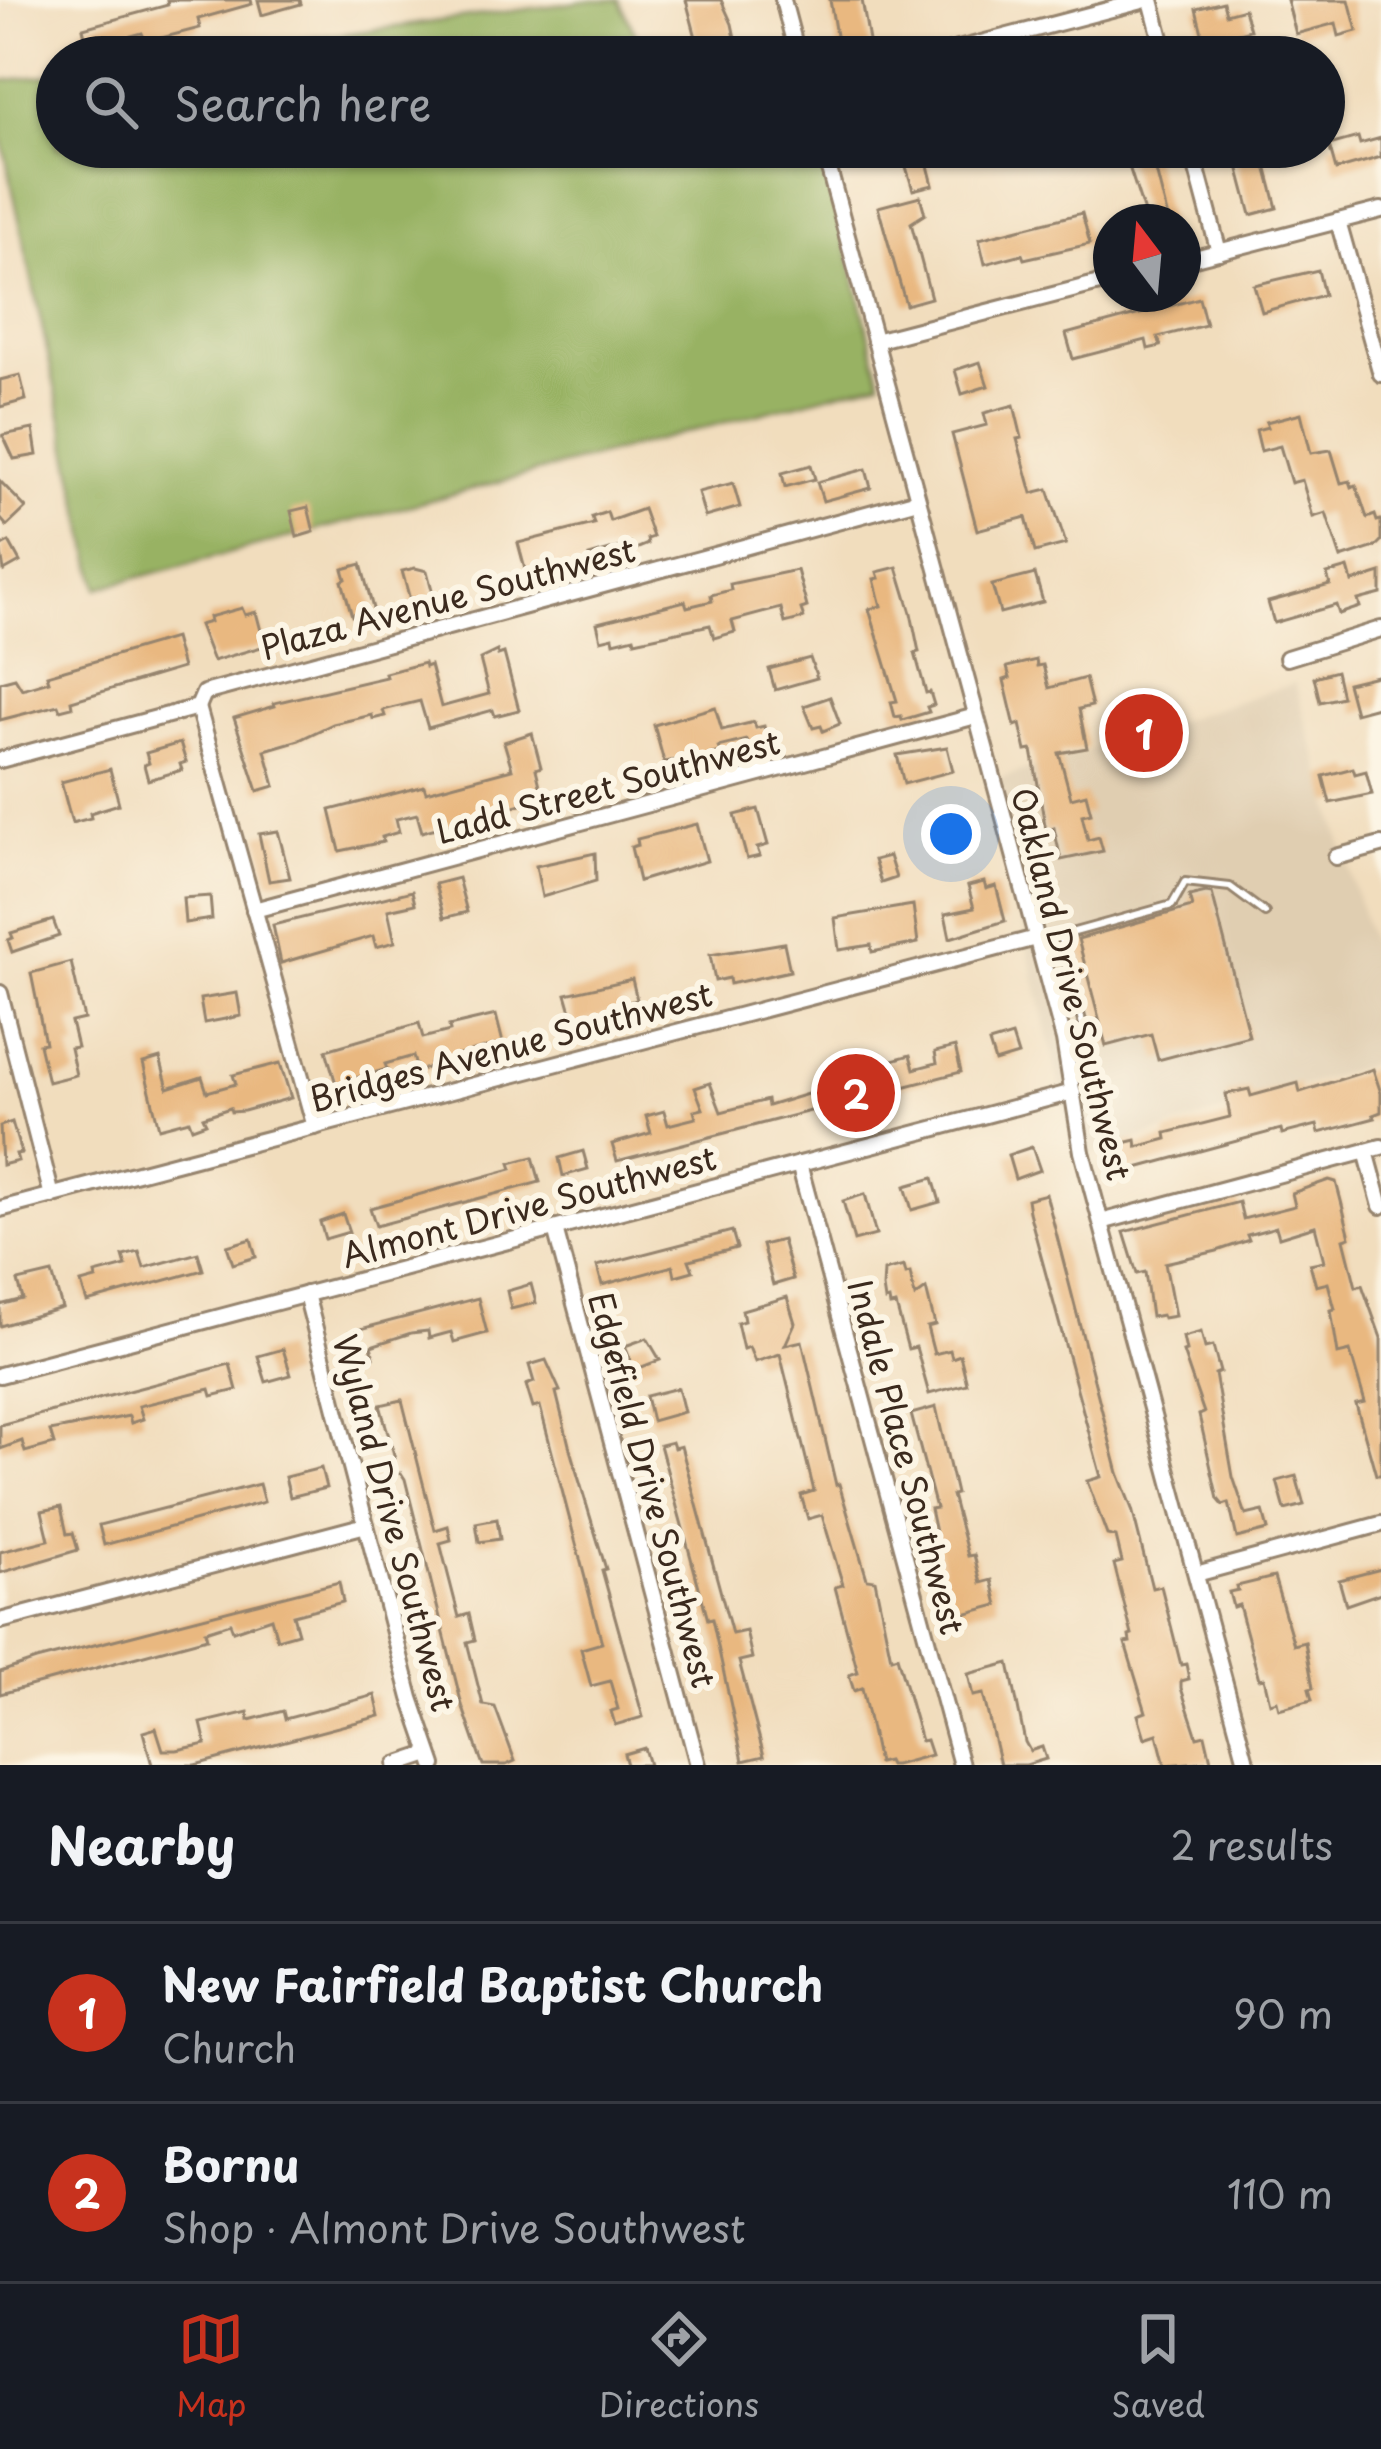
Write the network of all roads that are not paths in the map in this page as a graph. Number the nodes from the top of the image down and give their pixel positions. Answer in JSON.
{"nodes":[{"id":1,"x":783,"y":0,"type":"edge"},
{"id":2,"x":1149,"y":0,"type":"edge"},
{"id":3,"x":793,"y":36,"type":"edge"},
{"id":4,"x":1009,"y":36,"type":"edge"},
{"id":5,"x":1160,"y":36,"type":"edge"},
{"id":6,"x":829,"y":168,"type":"edge"},
{"id":7,"x":1196,"y":168,"type":"edge"},
{"id":8,"x":1381,"y":210,"type":"edge"},
{"id":9,"x":1338,"y":221,"type":"junction"},
{"id":10,"x":1219,"y":252,"type":"junction"},
{"id":11,"x":1201,"y":256,"type":"edge"},
{"id":12,"x":1093,"y":285,"type":"edge"},
{"id":13,"x":875,"y":341,"type":"junction"},
{"id":14,"x":1381,"y":374,"type":"edge"},
{"id":15,"x":918,"y":500,"type":"junction"},
{"id":16,"x":1381,"y":629,"type":"edge"},
{"id":17,"x":1287,"y":658,"type":"dead end"},
{"id":18,"x":198,"y":707,"type":"junction"},
{"id":19,"x":976,"y":716,"type":"junction"},
{"id":20,"x":0,"y":760,"type":"edge"},
{"id":21,"x":1381,"y":844,"type":"edge"},
{"id":22,"x":1336,"y":857,"type":"dead end"},
{"id":23,"x":254,"y":910,"type":"junction"},
{"id":24,"x":1265,"y":913,"type":"dead end"},
{"id":25,"x":1036,"y":938,"type":"junction"},
{"id":26,"x":0,"y":993,"type":"edge"},
{"id":27,"x":1071,"y":1085,"type":"junction"},
{"id":28,"x":315,"y":1127,"type":"junction"},
{"id":29,"x":1374,"y":1149,"type":"edge"},
{"id":30,"x":799,"y":1164,"type":"junction"},
{"id":31,"x":52,"y":1196,"type":"junction"},
{"id":32,"x":1381,"y":1206,"type":"edge"},
{"id":33,"x":0,"y":1209,"type":"edge"},
{"id":34,"x":1101,"y":1222,"type":"junction"},
{"id":35,"x":555,"y":1228,"type":"junction"},
{"id":36,"x":306,"y":1294,"type":"junction"},
{"id":37,"x":0,"y":1375,"type":"edge"},
{"id":38,"x":1381,"y":1524,"type":"edge"},
{"id":39,"x":366,"y":1525,"type":"junction"},
{"id":40,"x":1196,"y":1574,"type":"junction"},
{"id":41,"x":0,"y":1621,"type":"edge"},
{"id":42,"x":431,"y":1760,"type":"edge"},
{"id":43,"x":396,"y":1765,"type":"edge"},
{"id":44,"x":698,"y":1765,"type":"edge"},
{"id":45,"x":962,"y":1765,"type":"edge"},
{"id":46,"x":1247,"y":1765,"type":"edge"}],
"edges":[{"from":1,"to":3,"type":"street"},
{"from":2,"to":4,"type":"street"},
{"from":2,"to":5,"type":"street"},
{"from":6,"to":13,"type":"street","name":"Oakland Drive Southwest"},
{"from":7,"to":10,"type":"street"},
{"from":8,"to":9,"type":"street"},
{"from":9,"to":10,"type":"street"},
{"from":9,"to":14,"type":"street"},
{"from":10,"to":11,"type":"street"},
{"from":12,"to":13,"type":"street"},
{"from":13,"to":15,"type":"street","name":"Oakland Drive Southwest"},
{"from":15,"to":18,"type":"street","name":"Plaza Avenue Southwest"},
{"from":15,"to":19,"type":"street","name":"Oakland Drive Southwest"},
{"from":16,"to":17,"type":"street"},
{"from":18,"to":20,"type":"street","name":"Plaza Avenue Southwest"},
{"from":18,"to":23,"type":"street"},
{"from":19,"to":23,"type":"street","name":"Ladd Street Southwest"},
{"from":19,"to":25,"type":"street","name":"Oakland Drive Southwest"},
{"from":21,"to":22,"type":"street"},
{"from":23,"to":28,"type":"street"},
{"from":24,"to":27,"type":"lane"},
{"from":25,"to":27,"type":"street","name":"Oakland Drive Southwest"},
{"from":25,"to":28,"type":"street","name":"Bridges Avenue Southwest"},
{"from":26,"to":31,"type":"street"},
{"from":27,"to":30,"type":"street","name":"Almont Drive Southwest"},
{"from":27,"to":34,"type":"street","name":"Oakland Drive Southwest"},
{"from":28,"to":31,"type":"street","name":"Bridges Avenue Southwest"},
{"from":29,"to":32,"type":"street"},
{"from":29,"to":34,"type":"street"},
{"from":30,"to":35,"type":"street","name":"Almont Drive Southwest"},
{"from":30,"to":45,"type":"street","name":"Indale Place Southwest"},
{"from":31,"to":33,"type":"street","name":"Bridges Avenue Southwest"},
{"from":34,"to":40,"type":"street","name":"Oakland Drive Southwest"},
{"from":35,"to":36,"type":"street","name":"Almont Drive Southwest"},
{"from":35,"to":44,"type":"street","name":"Edgefield Drive Southwest"},
{"from":36,"to":37,"type":"street","name":"Almont Drive Southwest"},
{"from":36,"to":39,"type":"street","name":"Wyland Drive Southwest"},
{"from":38,"to":40,"type":"street"},
{"from":39,"to":41,"type":"street"},
{"from":39,"to":42,"type":"street","name":"Wyland Drive Southwest"},
{"from":40,"to":46,"type":"street","name":"Oakland Drive Southwest"},
{"from":42,"to":43,"type":"street"}]}
